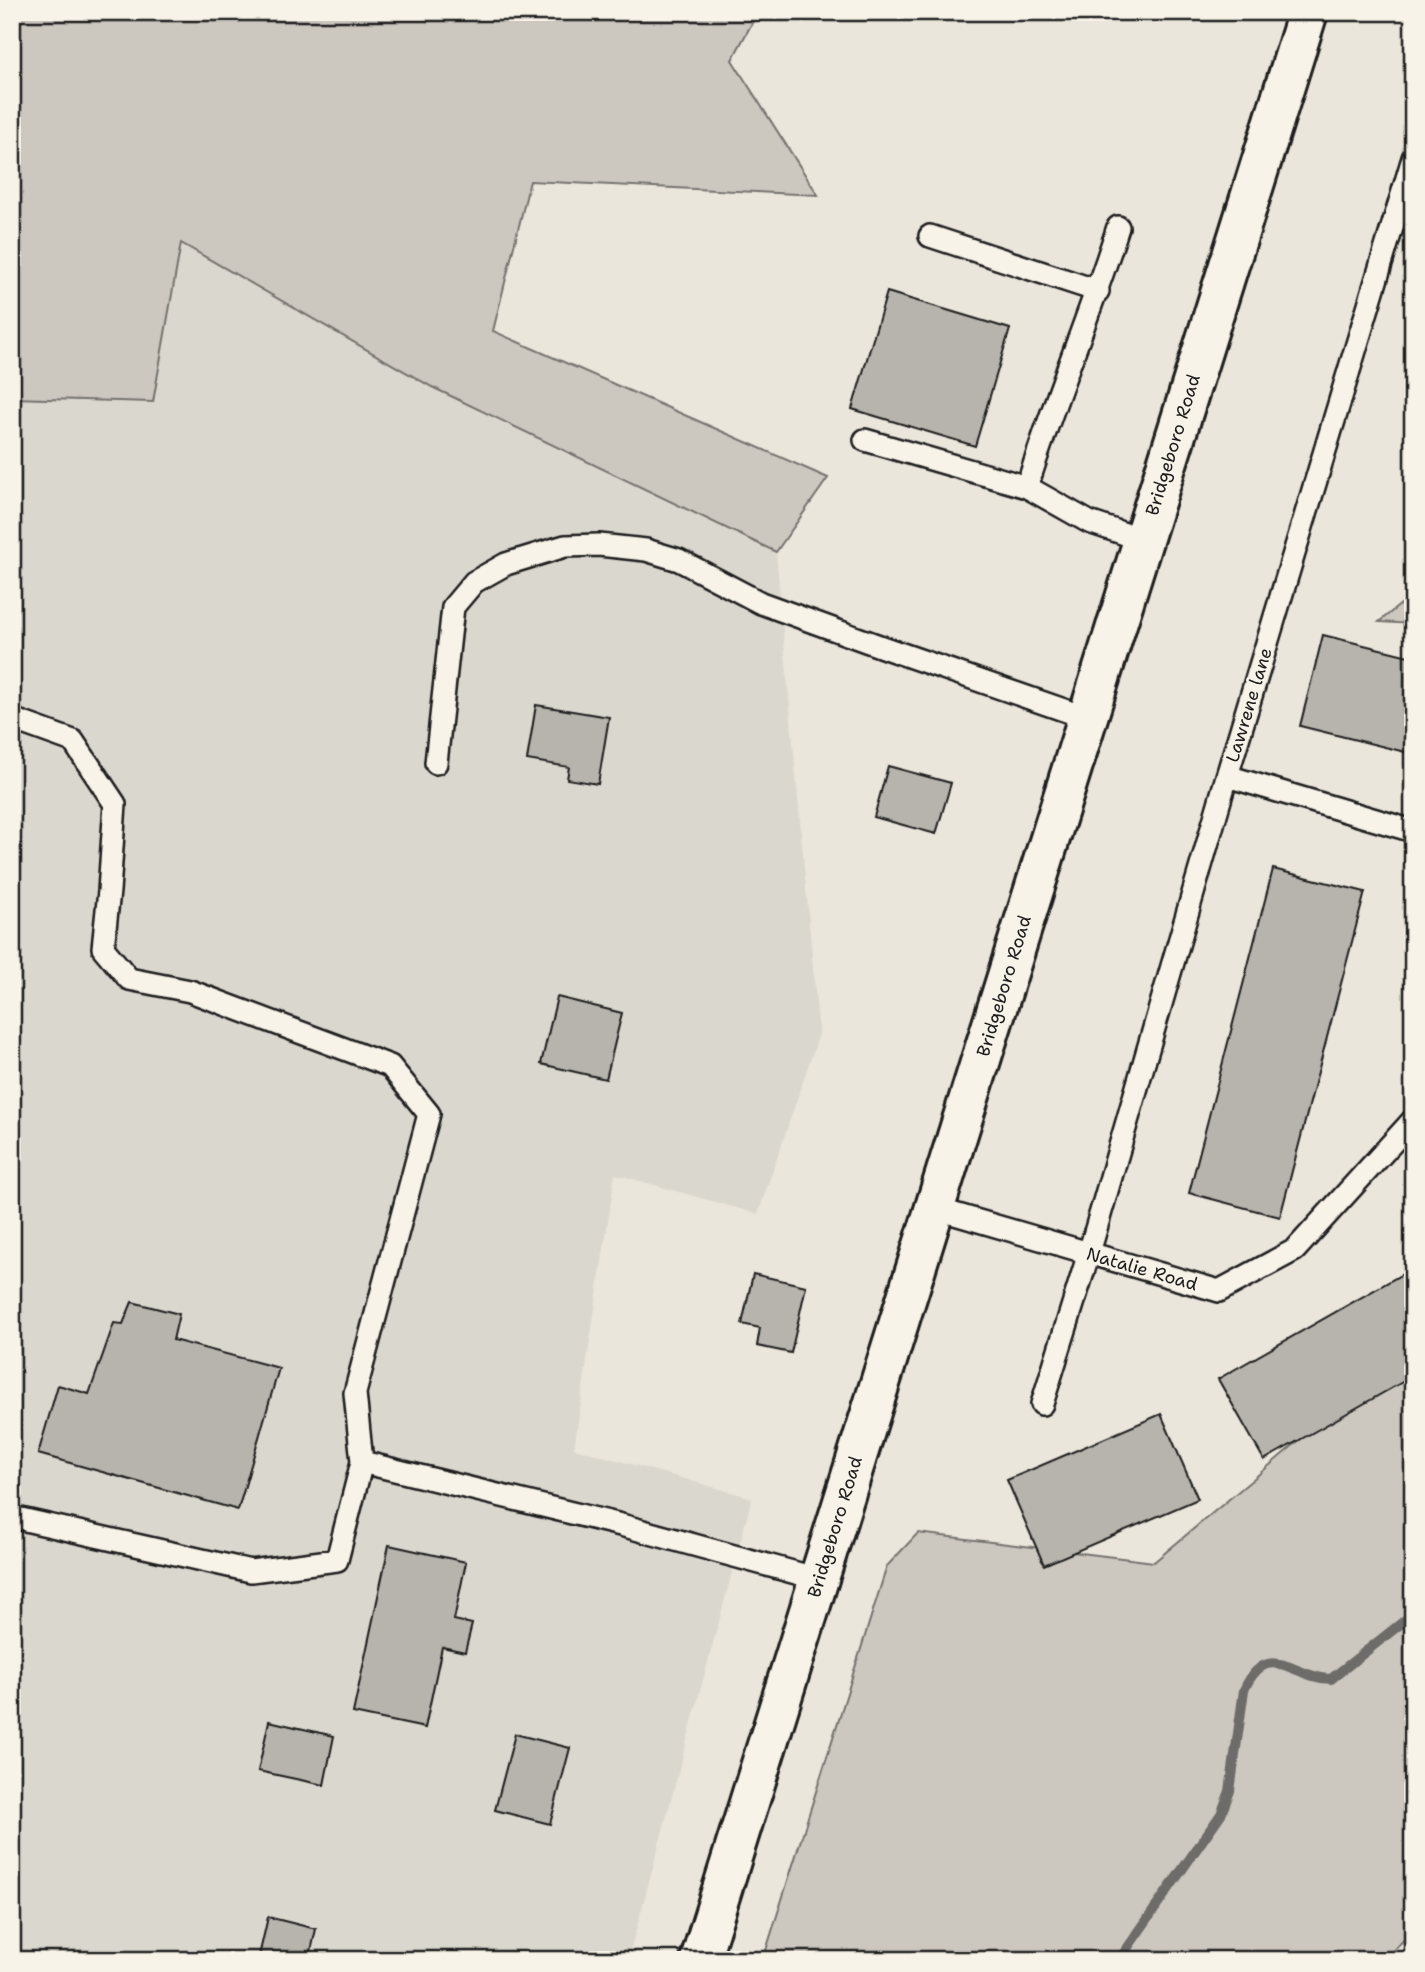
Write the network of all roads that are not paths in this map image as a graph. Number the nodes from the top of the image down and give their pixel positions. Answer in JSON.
{"nodes":[{"id":1,"x":1308,"y":12,"type":"edge"},
{"id":2,"x":1413,"y":158,"type":"edge"},
{"id":3,"x":1406,"y":206,"type":"edge"},
{"id":4,"x":1118,"y":227,"type":"dead end"},
{"id":5,"x":930,"y":236,"type":"dead end"},
{"id":6,"x":1098,"y":291,"type":"junction"},
{"id":7,"x":865,"y":440,"type":"dead end"},
{"id":8,"x":1027,"y":487,"type":"junction"},
{"id":9,"x":1143,"y":540,"type":"junction"},
{"id":10,"x":12,"y":719,"type":"edge"},
{"id":11,"x":1087,"y":719,"type":"junction"},
{"id":12,"x":436,"y":763,"type":"dead end"},
{"id":13,"x":1227,"y":776,"type":"junction"},
{"id":14,"x":1413,"y":831,"type":"edge"},
{"id":15,"x":1413,"y":1120,"type":"edge"},
{"id":16,"x":934,"y":1208,"type":"junction"},
{"id":17,"x":1090,"y":1253,"type":"junction"},
{"id":18,"x":1042,"y":1404,"type":"dead end"},
{"id":19,"x":362,"y":1462,"type":"junction"},
{"id":20,"x":12,"y":1517,"type":"edge"},
{"id":21,"x":818,"y":1580,"type":"junction"},
{"id":22,"x":700,"y":1960,"type":"edge"}],
"edges":[{"from":1,"to":9,"type":"main road","name":"Bridgeboro Road"},
{"from":2,"to":3,"type":"lane","name":"Lawrene lane"},
{"from":3,"to":13,"type":"lane","name":"Lawrene lane"},
{"from":4,"to":6,"type":"lane"},
{"from":5,"to":6,"type":"lane"},
{"from":6,"to":8,"type":"lane"},
{"from":7,"to":8,"type":"lane"},
{"from":8,"to":9,"type":"lane"},
{"from":9,"to":11,"type":"main road","name":"Bridgeboro Road"},
{"from":10,"to":19,"type":"lane"},
{"from":11,"to":12,"type":"lane"},
{"from":11,"to":16,"type":"main road","name":"Bridgeboro Road"},
{"from":13,"to":14,"type":"lane"},
{"from":13,"to":17,"type":"lane","name":"Lawrene lane"},
{"from":15,"to":17,"type":"lane","name":"Natalie Road"},
{"from":16,"to":17,"type":"lane","name":"Natalie Road"},
{"from":16,"to":21,"type":"main road","name":"Bridgeboro Road"},
{"from":17,"to":18,"type":"lane","name":"Lawrene lane"},
{"from":19,"to":20,"type":"lane"},
{"from":19,"to":21,"type":"lane"},
{"from":21,"to":22,"type":"main road","name":"Bridgeboro Road"}]}
